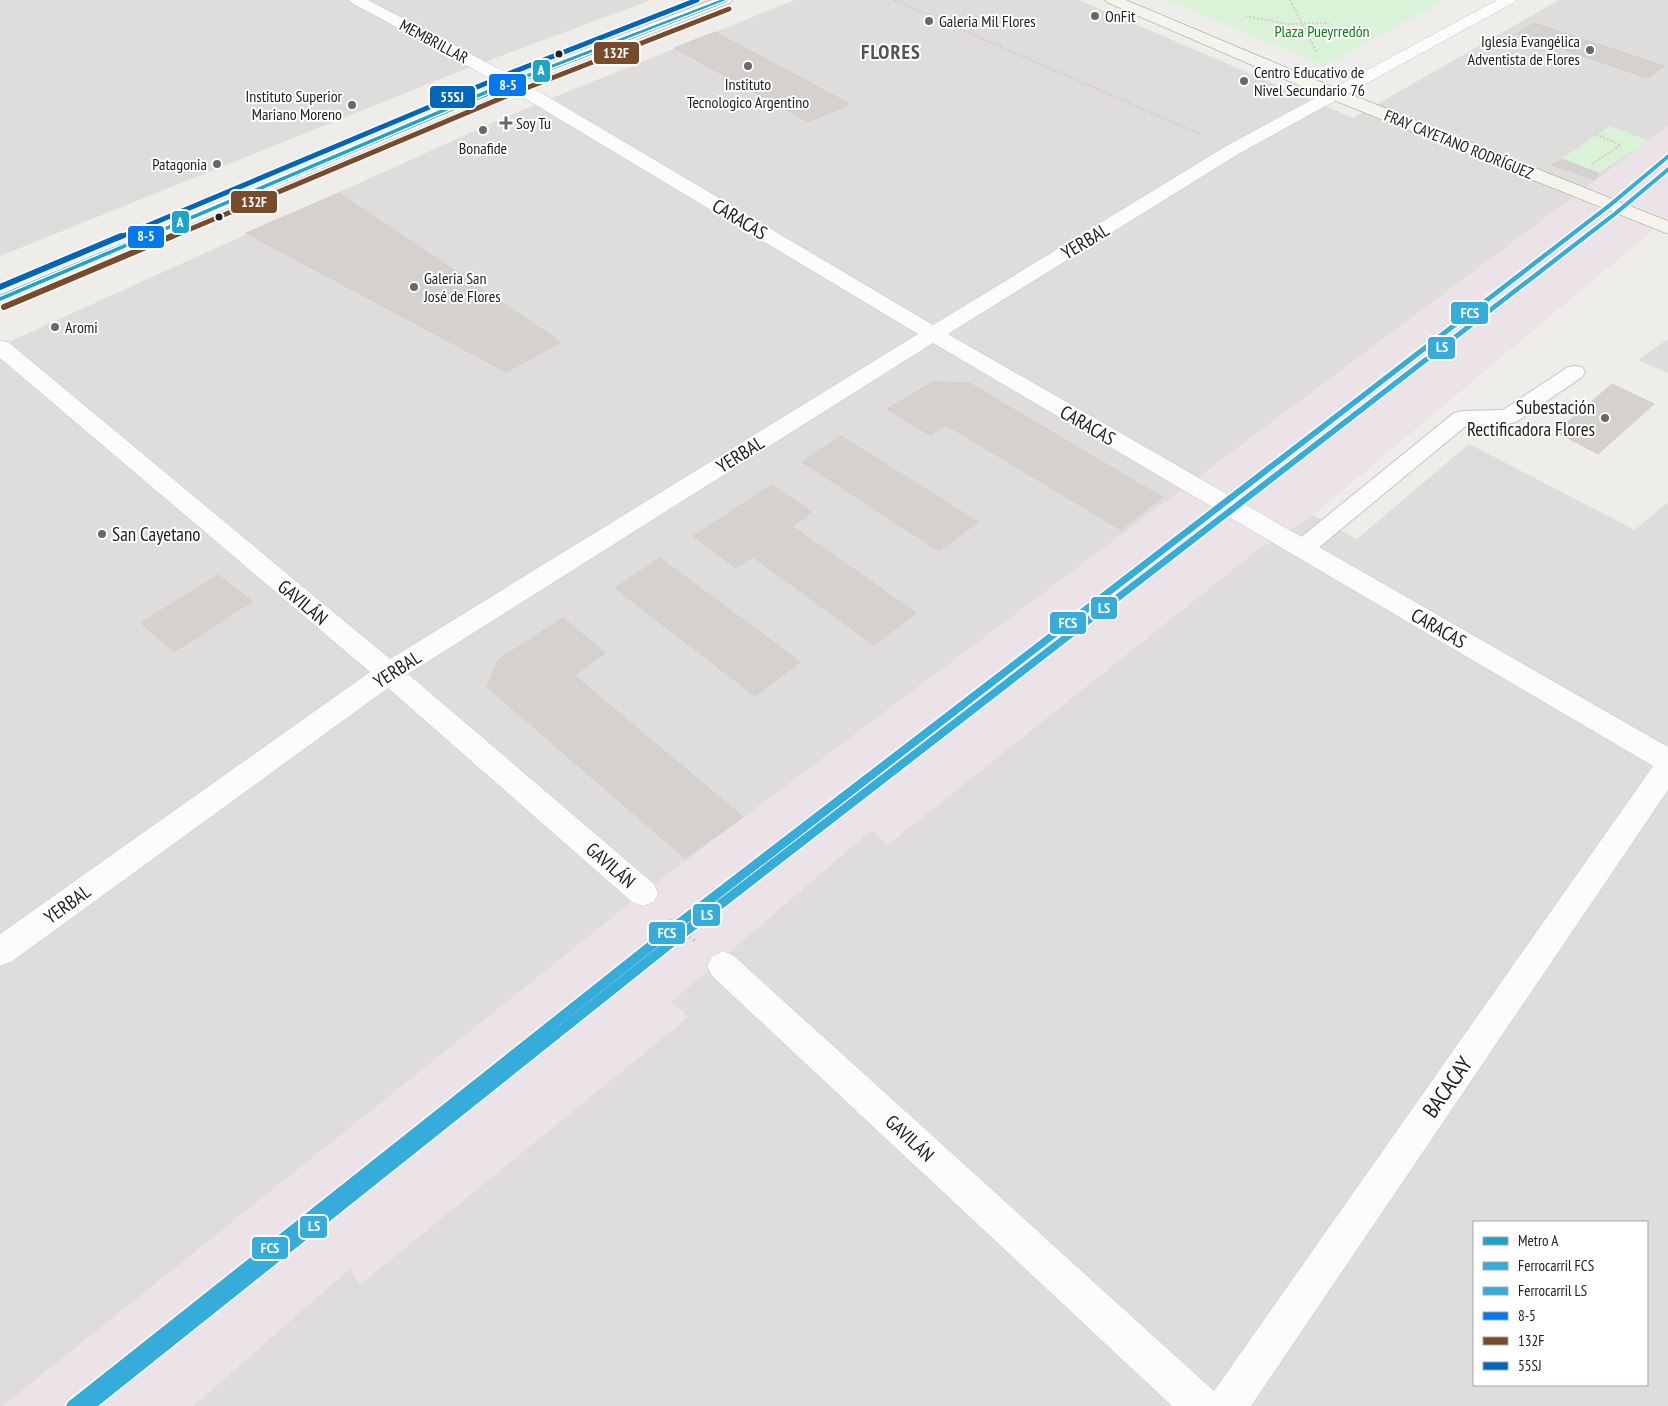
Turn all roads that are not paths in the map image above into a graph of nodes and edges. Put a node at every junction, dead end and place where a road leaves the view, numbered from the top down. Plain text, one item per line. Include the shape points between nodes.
1 (357, 0) edge
2 (725, 0) edge
3 (1113, 0) edge
4 (1508, 0) edge
5 (512, 83) junction
6 (1334, 94) junction
7 (1668, 228) edge
8 (0, 298) edge
9 (933, 334) junction
10 (0, 347) edge
11 (1575, 372) dead end
12 (1303, 548) junction
13 (388, 673) junction
14 (1668, 761) edge
15 (1668, 767) edge
16 (643, 893) road end
17 (0, 952) edge
18 (723, 966) road end
19 (1201, 1406) edge
20 (1227, 1406) edge

1 - 5 street, MEMBRILLAR
2 - 5 main road
3 - 6 street, FRAY CAYETANO RODRÍGUEZ
4 - 6 street, YERBAL
5 - 8 main road
5 - 9 street, CARACAS
6 - 7 street, FRAY CAYETANO RODRÍGUEZ
6 - 9 street, YERBAL via 1234,150
9 - 12 street, CARACAS
9 - 13 street, YERBAL
10 - 13 street, GAVILÁN
11 - 12 lane via 1508,417 1462,418
12 - 14 street, CARACAS
13 - 16 street, GAVILÁN
13 - 17 street, YERBAL
15 - 20 street, BACACAY
18 - 19 street, GAVILÁN

